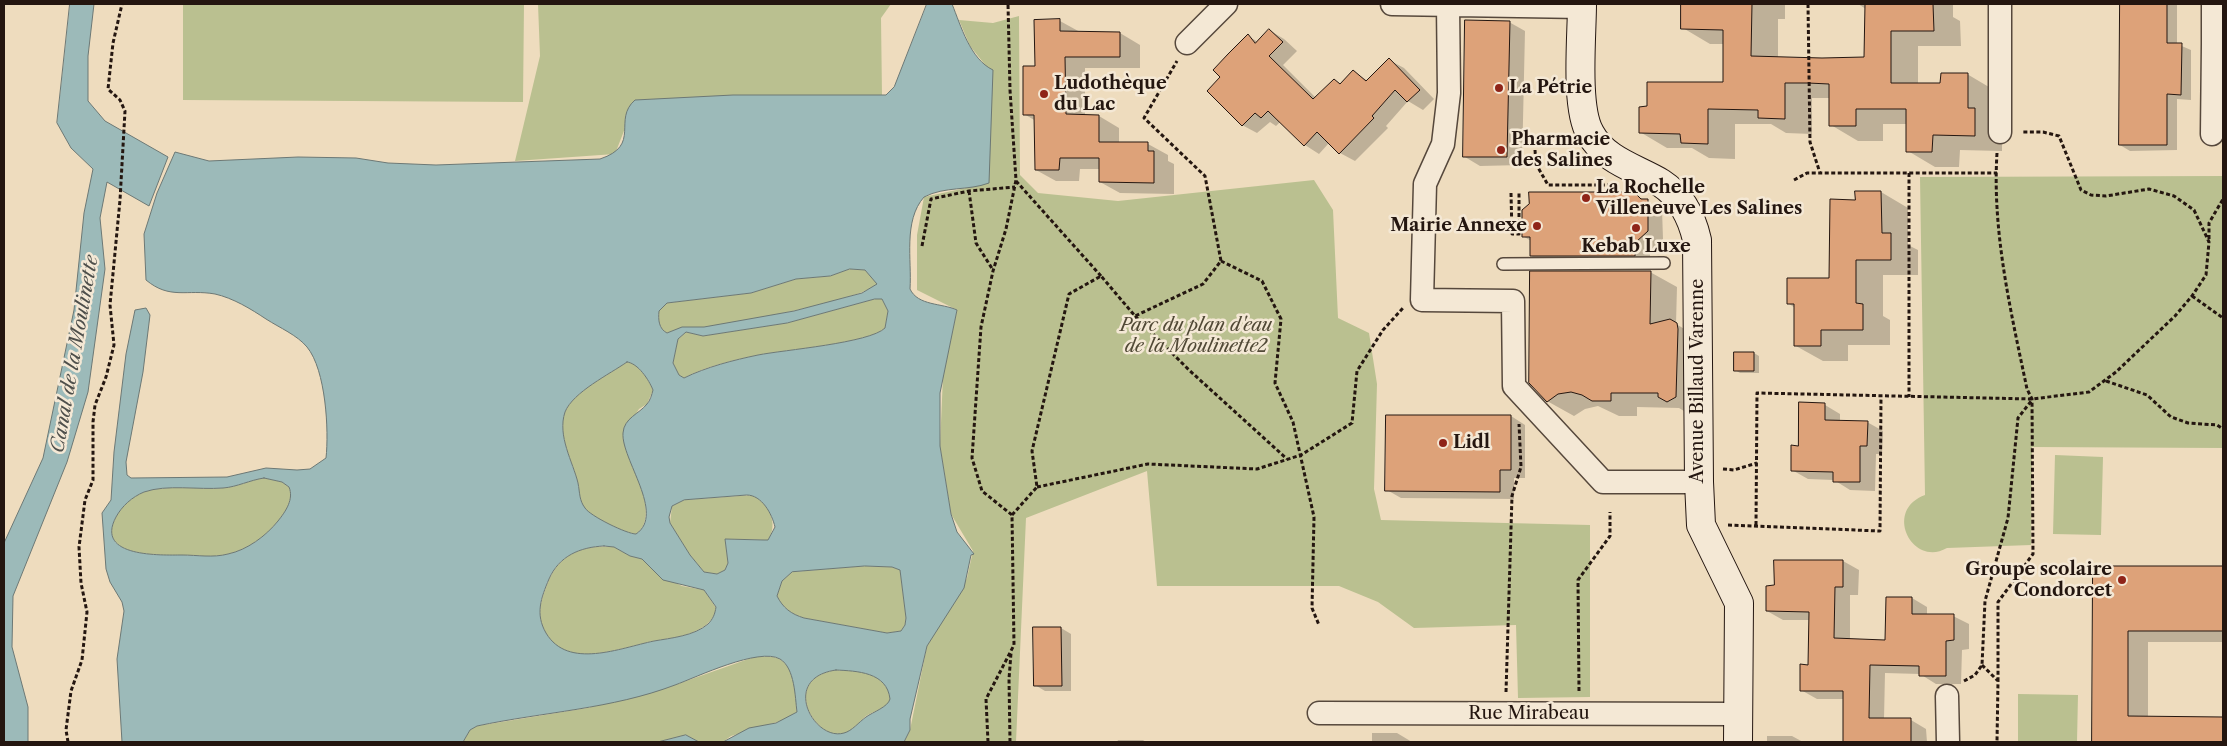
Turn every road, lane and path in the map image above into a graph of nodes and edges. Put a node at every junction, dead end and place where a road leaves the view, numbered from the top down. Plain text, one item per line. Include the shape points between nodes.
1 (122, 4) edge
2 (1008, 4) edge
3 (1226, 4) edge
4 (1392, 4) edge
5 (1808, 4) edge
6 (2000, 4) edge
7 (2213, 4) edge
8 (1448, 5) edge
9 (1582, 5) edge
10 (1188, 43) joint
11 (2218, 44) edge
12 (2000, 132) junction
13 (2212, 134) dead end
14 (1535, 150) dead end
15 (1820, 173) junction
16 (1909, 173) junction
17 (1997, 173) junction
18 (1644, 175) junction
19 (1016, 180) junction
20 (1794, 180) dead end
21 (1015, 187) junction
22 (969, 191) junction
23 (1512, 193) dead end
24 (1519, 193) dead end
25 (2223, 199) edge
26 (2209, 242) junction
27 (922, 246) dead end
28 (1221, 261) junction
29 (1664, 263) dead end
30 (1503, 264) dead end
31 (993, 271) junction
32 (1101, 276) junction
33 (2192, 296) junction
34 (1405, 306) dead end
35 (1135, 316) junction
36 (2223, 318) edge
37 (2105, 381) junction
38 (1524, 396) junction
39 (1881, 396) junction
40 (1909, 397) junction
41 (2032, 399) junction
42 (2223, 429) edge
43 (1301, 455) junction
44 (1287, 459) junction
45 (1757, 464) junction
46 (1699, 472) junction
47 (1037, 487) junction
48 (1610, 512) dead end
49 (1012, 515) junction
50 (1756, 525) junction
51 (1708, 538) junction
52 (1319, 625) dead end
53 (1011, 652) junction
54 (1982, 665) junction
55 (1998, 682) junction
56 (1948, 696) joint
57 (1319, 714) dead end
58 (1506, 714) junction
59 (1580, 714) junction
60 (1738, 714) junction
61 (68, 742) edge
62 (988, 742) edge
63 (1010, 742) edge
64 (1738, 742) edge
65 (1948, 742) edge
66 (1998, 742) edge

1 - 61 path via 113,43 108,89 120,100 125,111 110,306 114,345 95,405 93,422 93,480 84,500 79,547 81,583 88,612 82,660 71,691 66,730
2 - 19 path
3 - 10 street
4 - 8 street
5 - 15 path via 1810,142
6 - 12 street
7 - 11 street
8 - 9 street
8 - 38 street via 1449,93 1443,144 1425,184 1422,300 1514,300 1514,386
9 - 18 street, Avenue Billaud Varenne via 1582,98 1590,133 1604,151
10 - 28 path via 1144,118 1205,176
11 - 13 street
12 - 17 path
12 - 26 path via 2043,132 2059,136 2081,190 2091,195 2106,196 2149,189 2174,196 2194,210
14 - 18 path via 1536,164 1548,185 1634,185
15 - 16 path
15 - 20 path via 1807,173
16 - 17 path
16 - 40 path
17 - 41 path via 2004,277 2026,389
18 - 46 street, Avenue Billaud Varenne via 1662,184 1680,202 1692,220 1697,240
19 - 21 path
19 - 32 path
21 - 22 path
21 - 31 path
22 - 27 path via 931,200
22 - 31 path via 976,243
23 - 24 path via 1512,234 1519,234
25 - 26 path via 2209,223
26 - 33 path via 2206,275
28 - 35 path via 1203,284
28 - 43 path via 1262,281 1281,319 1275,383 1293,422
29 - 30 lane
31 - 49 path via 980,327 972,458 982,491
32 - 35 path
32 - 47 path via 1069,294 1032,451
33 - 36 path
33 - 37 path
34 - 43 path via 1383,330 1356,371 1352,423
35 - 44 path
37 - 41 path via 2089,392
37 - 42 path via 2147,396 2171,417
38 - 46 street via 1603,482
38 - 58 path via 1518,410 1521,467 1512,496
39 - 40 path
39 - 45 path via 1758,394
39 - 50 path via 1880,531
40 - 41 path
41 - 54 path via 2018,418 2008,518 1985,601
41 - 55 path via 2033,554 1998,602
43 - 44 path
43 - 52 path via 1314,517 1312,608
44 - 47 path via 1257,469 1148,464
45 - 46 path via 1734,470
45 - 50 path
46 - 51 street, Avenue Billaud Varenne via 1701,525
47 - 49 path
48 - 59 path via 1610,536 1578,580
49 - 53 path via 1014,645
50 - 51 path via 1722,525
51 - 60 street, Avenue Billaud Varenne via 1739,603
53 - 62 path via 986,699
53 - 63 path
54 - 55 path
54 - 56 path via 1975,675 1952,689
55 - 66 path
56 - 65 street
57 - 58 street, Rue Mirabeau
58 - 59 street, Rue Mirabeau
59 - 60 street, Rue Mirabeau
60 - 64 street, Avenue Billaud Varenne

